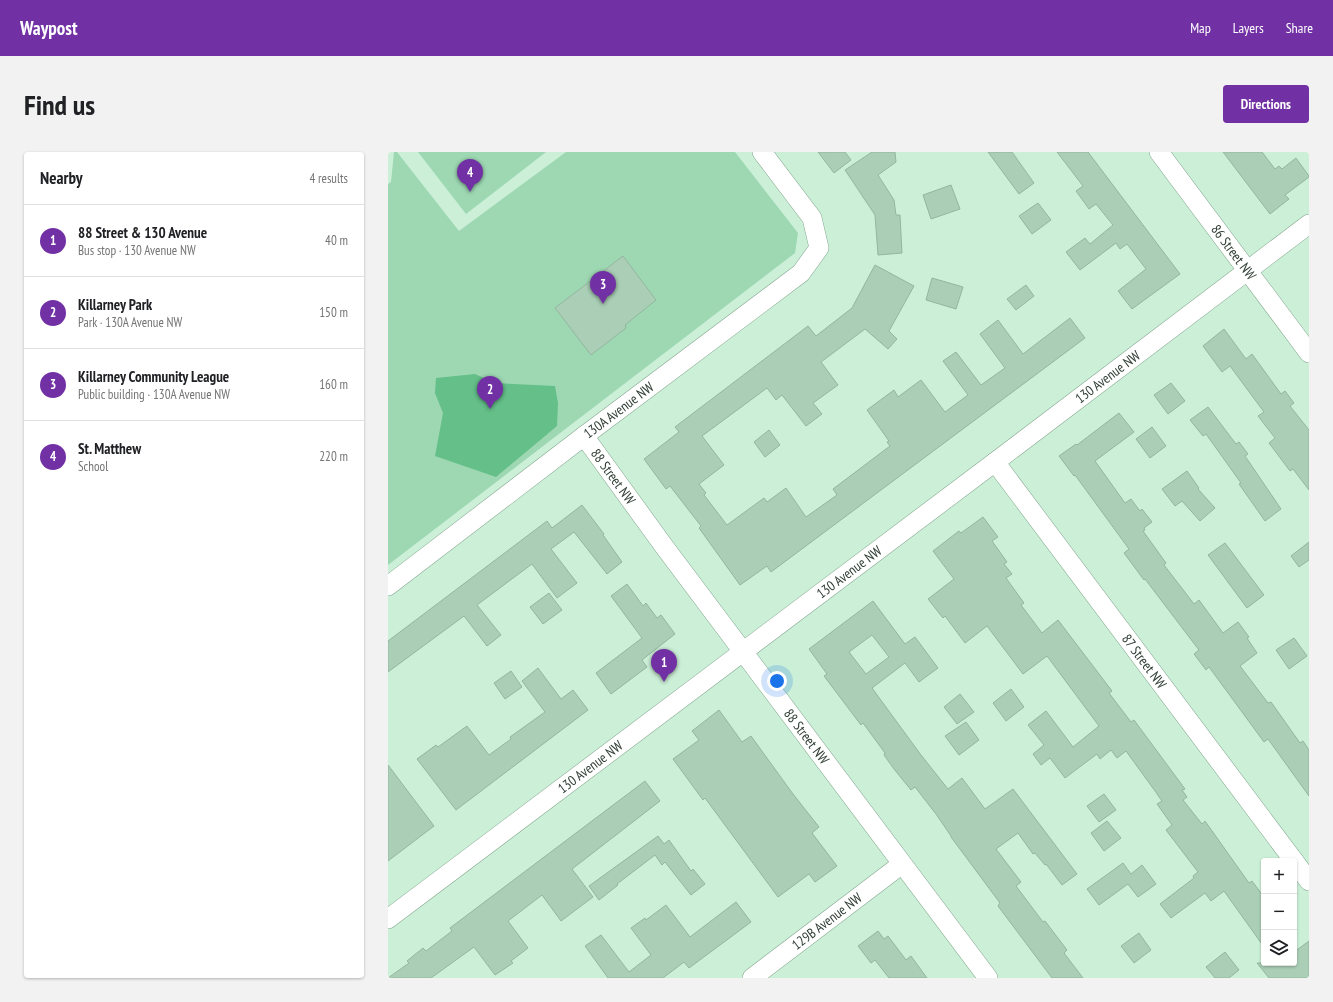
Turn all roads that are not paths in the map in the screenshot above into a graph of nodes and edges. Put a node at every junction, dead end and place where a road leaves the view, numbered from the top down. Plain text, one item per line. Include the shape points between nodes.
1 (762, 152) edge
2 (1159, 152) edge
3 (1309, 224) edge
4 (1247, 271) junction
5 (1309, 353) edge
6 (584, 436) junction
7 (995, 462) junction
8 (388, 586) edge
9 (743, 652) junction
10 (1292, 858) edge
11 (902, 864) junction
12 (1297, 865) edge
13 (1309, 881) edge
14 (388, 919) edge
15 (752, 978) edge
16 (988, 978) edge

1 - 6 street, 130A Avenue NW via 812,218 819,248 801,273
2 - 4 street, 86 Street NW
3 - 4 street, 130 Avenue NW
4 - 5 street, 86 Street NW
4 - 7 street, 130 Avenue NW
6 - 8 street, 130A Avenue NW
6 - 9 street, 88 Street NW
7 - 9 street, 130 Avenue NW
7 - 10 street, 87 Street NW
9 - 11 street, 88 Street NW
9 - 14 street, 130 Avenue NW
11 - 15 street, 129B Avenue NW
11 - 16 street, 88 Street NW
12 - 13 street, 87 Street NW

